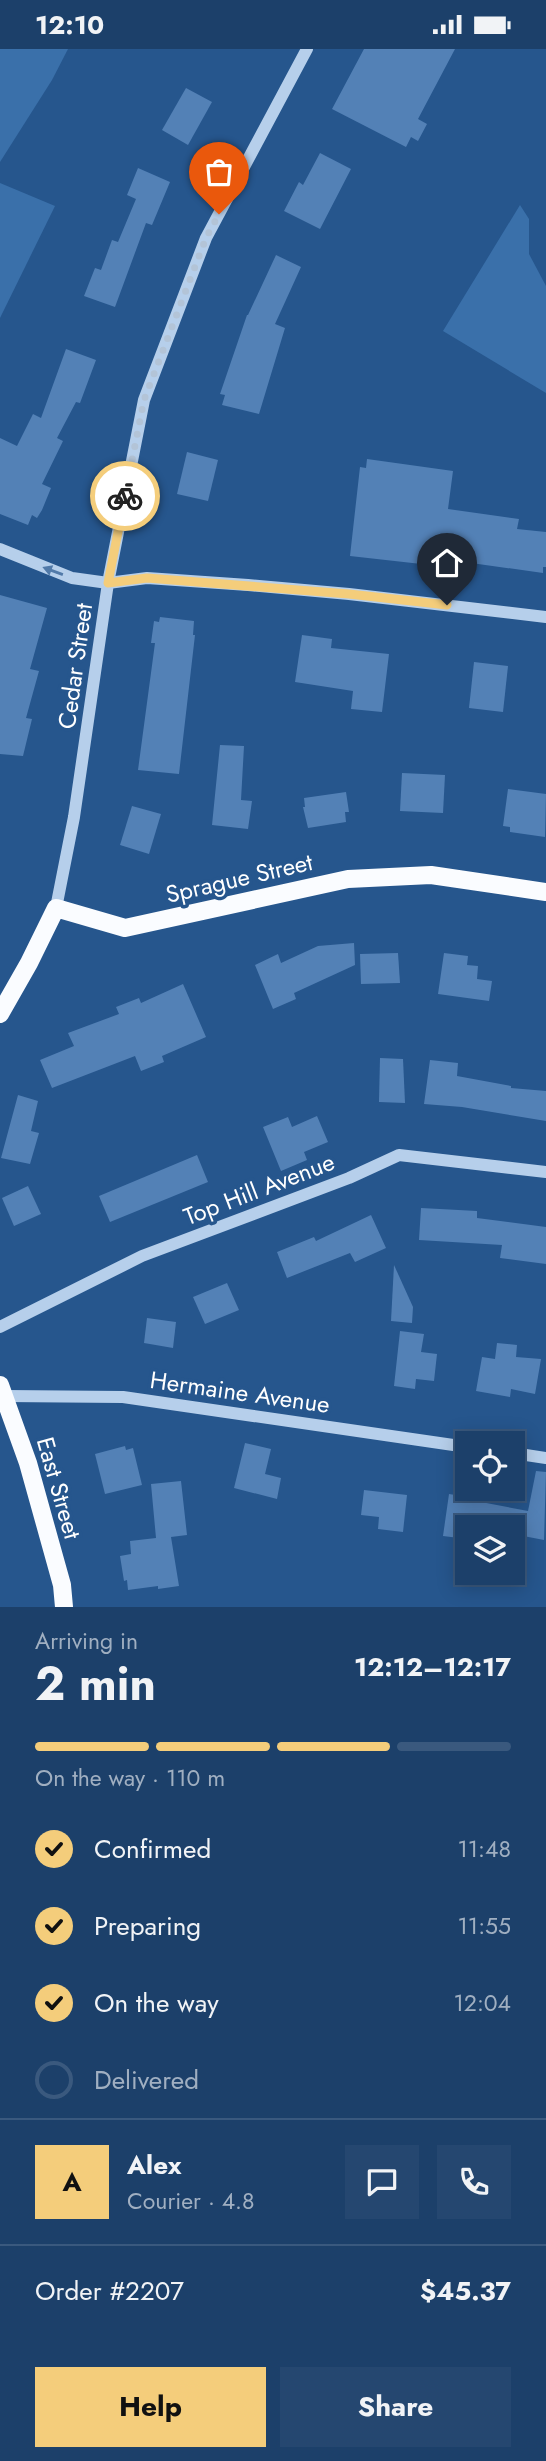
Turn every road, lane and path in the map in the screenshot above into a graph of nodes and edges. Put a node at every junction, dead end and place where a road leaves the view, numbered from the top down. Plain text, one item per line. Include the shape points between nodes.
1 (307, 49) edge
2 (0, 549) edge
3 (108, 583) junction
4 (546, 617) edge
5 (546, 892) edge
6 (56, 908) junction
7 (1, 1010) edge
8 (546, 1172) edge
9 (0, 1327) edge
10 (3, 1391) edge
11 (455, 1445) edge
12 (525, 1455) edge
13 (546, 1458) edge
14 (64, 1607) edge

1 - 3 street, Cedar Street via 206,238 144,400
3 -> 2 street via 72,578
3 - 4 street via 147,578 248,585
3 - 6 street, Cedar Street
5 - 6 main road, Sprague Street via 431,874 348,879 125,928
6 - 7 main road
8 - 9 street, Top Hill Avenue via 399,1155 142,1256
10 - 11 street, Hermaine Avenue via 123,1397
10 - 14 main road, East Street via 28,1463
12 - 13 street

